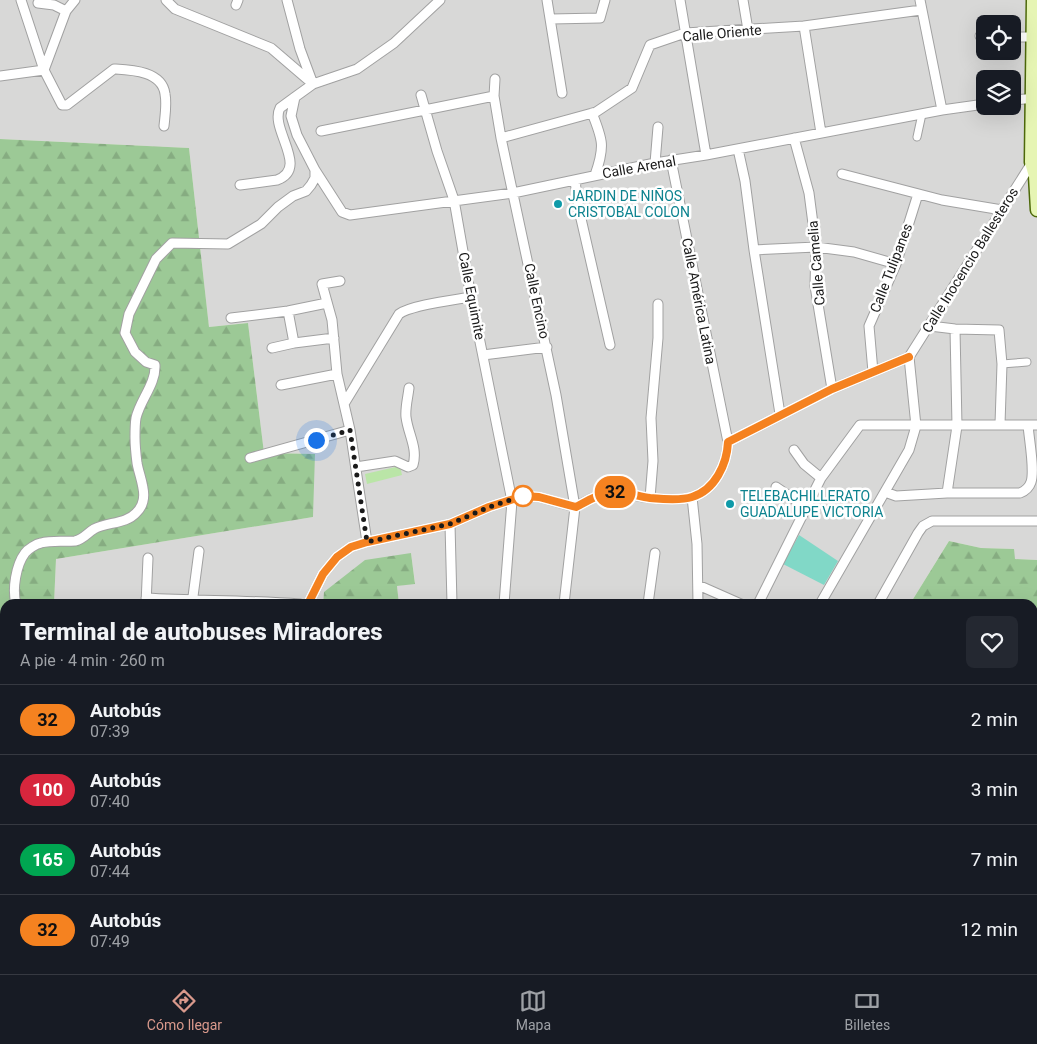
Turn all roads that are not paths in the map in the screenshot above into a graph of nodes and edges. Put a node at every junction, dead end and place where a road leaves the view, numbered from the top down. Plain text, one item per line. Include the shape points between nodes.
1 (21, 0) edge
2 (76, 0) edge
3 (166, 0) edge
4 (287, 0) edge
5 (440, 0) edge
6 (547, 0) edge
7 (605, 0) edge
8 (680, 0) edge
9 (743, 0) edge
10 (920, 0) edge
11 (1032, 0) edge
12 (38, 3) dead end
13 (921, 10) junction
14 (66, 11) junction
15 (551, 19) junction
16 (804, 26) junction
17 (748, 30) junction
18 (685, 34) junction
19 (1021, 37) edge
20 (1032, 37) junction
21 (44, 70) junction
22 (0, 76) edge
23 (496, 79) dead end
24 (312, 84) junction
25 (562, 93) dead end
26 (422, 94) dead end
27 (494, 96) junction
28 (295, 98) junction
29 (1021, 100) edge
30 (1035, 100) edge
31 (976, 105) edge
32 (426, 110) junction
33 (942, 110) junction
34 (592, 113) junction
35 (922, 114) junction
36 (164, 126) dead end
37 (658, 127) dead end
38 (321, 131) dead end
39 (821, 133) junction
40 (917, 136) dead end
41 (501, 138) junction
42 (794, 138) junction
43 (738, 149) junction
44 (706, 155) junction
45 (671, 160) junction
46 (1034, 160) edge
47 (655, 163) junction
48 (315, 170) junction
49 (842, 174) dead end
50 (595, 175) junction
51 (576, 181) junction
52 (240, 184) dead end
53 (513, 193) junction
54 (918, 194) junction
55 (454, 200) junction
56 (1002, 210) junction
57 (1037, 210) edge
58 (816, 246) junction
59 (754, 250) junction
60 (896, 264) junction
61 (340, 281) dead end
62 (471, 297) junction
63 (327, 303) junction
64 (658, 304) dead end
65 (288, 310) junction
66 (231, 318) dead end
67 (930, 326) junction
68 (955, 329) junction
69 (334, 338) junction
70 (294, 343) junction
71 (610, 345) dead end
72 (546, 347) junction
73 (272, 348) dead end
74 (483, 355) junction
75 (909, 357) junction
76 (1027, 362) dead end
77 (1002, 364) junction
78 (873, 372) junction
79 (337, 374) junction
80 (280, 385) dead end
81 (409, 388) dead end
82 (832, 389) junction
83 (344, 404) junction
84 (780, 414) junction
85 (1000, 424) junction
86 (1033, 425) edge
87 (916, 426) junction
88 (957, 426) junction
89 (350, 430) junction
90 (728, 442) junction
91 (794, 450) dead end
92 (250, 458) dead end
93 (356, 466) junction
94 (822, 478) junction
95 (776, 488) dead end
96 (885, 492) junction
97 (946, 493) junction
98 (650, 498) junction
99 (692, 498) junction
100 (512, 500) junction
101 (576, 507) junction
102 (806, 508) junction
103 (1037, 521) edge
104 (450, 524) junction
105 (367, 542) junction
106 (199, 551) dead end
107 (655, 553) dead end
108 (148, 558) dead end
109 (698, 585) junction
110 (16, 599) edge
111 (146, 599) edge
112 (192, 599) edge
113 (310, 599) edge
114 (452, 599) edge
115 (504, 599) edge
116 (565, 599) edge
117 (649, 599) edge
118 (698, 599) edge
119 (730, 599) edge
120 (760, 599) edge
121 (823, 599) edge
122 (881, 599) edge

1 - 21 street
2 - 14 street
3 - 24 street via 175,8 271,48
4 - 24 street
5 - 24 street via 394,43 357,69
6 - 15 street
7 - 15 street via 600,18
8 - 18 street
9 - 17 street
10 - 13 street
11 - 20 main road
12 - 14 street
13 - 16 street, Calle Oriente
13 - 33 street
14 - 21 street
15 - 25 street
16 - 17 street, Calle Oriente
16 - 39 street
17 - 18 street, Calle Oriente
18 - 34 street, Calle Oriente via 650,45 632,88
18 - 44 street
19 - 20 street
20 - 30 main road
21 - 22 street
21 - 36 street via 62,105 67,105 114,69 139,70 158,80 166,93
23 - 27 street, Calle Encino
24 - 28 street
26 - 32 street, Calle Equimite
27 - 32 street
27 - 41 street, Calle Encino
28 - 48 street via 293,125
28 - 52 street via 280,108 277,116 290,159 288,172 277,180
29 - 30 street
30 - 46 main road
31 - 33 street, Calle Arenal
32 - 38 street
32 - 55 street, Calle Equimite
33 - 35 street, Calle Arenal
34 - 41 street, Calle Oriente
34 - 50 street via 601,135 601,157
35 - 39 street, Calle Arenal
35 - 40 street
37 - 47 street
39 - 42 street, Calle Arenal
41 - 53 street, Calle Encino
42 - 43 street, Calle Arenal
42 - 58 street, Calle Camelia via 809,193
43 - 44 street, Calle Arenal
43 - 59 street
44 - 45 street, Calle Arenal
45 - 47 street, Calle Arenal
45 - 90 street, Calle América Latina
46 - 56 street, Calle Inocencio Ballesteros
46 - 57 main road
47 - 50 street, Calle Arenal
48 - 55 street, Calle Arenal via 346,215
48 - 110 street via 315,178 306,191 278,206 237,240 228,244 172,243 156,259 129,314 125,334 135,352 155,365 152,381 136,417 137,465 144,489 143,503 136,514 126,520 101,526 76,540 40,543 26,551 18,568
49 - 54 street
50 - 51 street, Calle Arenal
51 - 53 street, Calle Arenal
51 - 71 street
53 - 55 street, Calle Arenal
53 - 72 street, Calle Encino
54 - 56 street
54 - 60 street, Calle Tulipanes
55 - 62 street, Calle Equimite
56 - 67 street, Calle Inocencio Ballesteros
58 - 59 street
58 - 60 street
58 - 82 street, Calle Camelia via 815,286
59 - 84 street
60 - 78 street, Calle Tulipanes via 869,326
61 - 63 street via 322,284
62 - 74 street, Calle Equimite
62 - 83 street via 421,306 399,314
63 - 65 street
63 - 69 street
64 - 98 street
65 - 66 street
65 - 70 street
67 - 68 street
67 - 75 street, Calle Inocencio Ballesteros
68 - 77 street via 999,330
68 - 88 street
69 - 70 street
69 - 79 street
70 - 73 street
72 - 74 street
72 - 101 street, Calle Encino
74 - 100 street, Calle Equimite
75 - 78 street
75 - 87 street
76 - 77 street
77 - 85 street
78 - 82 street
79 - 80 street
79 - 83 street
81 - 93 street via 406,416 414,450 413,465 408,467 395,461
82 - 84 street
83 - 89 street
84 - 90 street
85 - 86 street
85 - 88 street
86 - 97 street via 1031,482 1026,490 1020,493
87 - 88 street
87 - 94 street via 860,425
87 - 96 street via 909,450
88 - 97 street
89 - 92 street
89 - 93 street
90 - 99 street via 727,455 718,478
91 - 94 street via 804,464
93 - 105 street
94 - 102 street
95 - 102 street
96 - 97 street via 896,496
96 - 121 street
98 - 99 street
98 - 101 street via 612,492
99 - 109 street
100 - 101 street via 523,496 539,497
100 - 104 street
100 - 115 street, Calle Equimite
101 - 116 street, Calle Encino
102 - 120 street
103 - 122 street via 932,521 923,526
104 - 105 street
104 - 114 street
105 - 113 street via 351,547 337,557 323,574
106 - 112 street
107 - 117 street
108 - 111 street
109 - 118 street
109 - 119 street

